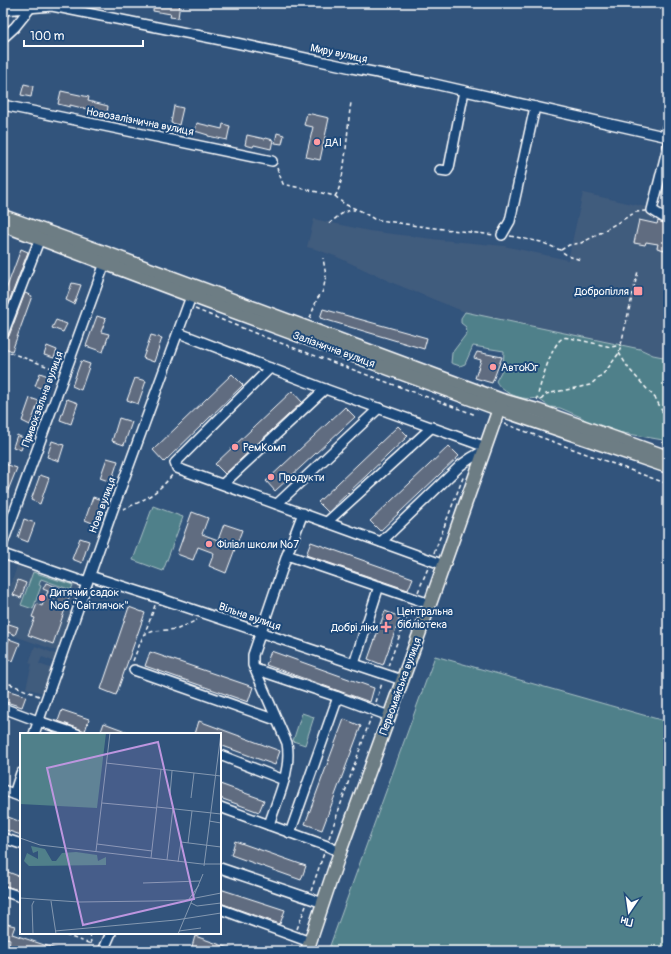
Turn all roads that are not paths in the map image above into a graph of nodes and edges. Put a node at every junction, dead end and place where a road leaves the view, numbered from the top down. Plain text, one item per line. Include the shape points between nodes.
1 (31, 7) junction
2 (3, 10) edge
3 (3, 38) edge
4 (464, 90) junction
5 (3, 105) edge
6 (535, 107) junction
7 (668, 125) edge
8 (667, 137) edge
9 (668, 146) edge
10 (272, 161) road end
11 (440, 170) dead end
12 (3, 216) edge
13 (668, 218) edge
14 (3, 225) edge
15 (502, 235) road end
16 (40, 238) junction
17 (105, 263) junction
18 (191, 296) junction
19 (178, 333) junction
20 (3, 334) edge
21 (270, 368) junction
22 (325, 389) junction
23 (500, 404) junction
24 (379, 408) junction
25 (432, 427) junction
26 (486, 448) junction
27 (667, 460) edge
28 (223, 484) junction
29 (277, 504) junction
30 (303, 513) junction
31 (327, 522) junction
32 (381, 542) junction
33 (3, 543) edge
34 (3, 554) edge
35 (287, 554) junction
36 (444, 565) junction
37 (88, 580) junction
38 (379, 586) junction
39 (430, 604) junction
40 (261, 632) junction
41 (354, 664) junction
42 (255, 669) junction
43 (134, 670) road end
44 (402, 680) junction
45 (338, 697) junction
46 (3, 708) edge
47 (390, 716) junction
48 (276, 720) junction
49 (38, 722) junction
50 (34, 733) edge
51 (74, 733) edge
52 (221, 755) edge
53 (284, 780) junction
54 (20, 781) edge
55 (3, 790) edge
56 (18, 796) edge
57 (221, 807) edge
58 (269, 825) junction
59 (290, 833) junction
60 (3, 838) edge
61 (20, 844) edge
62 (340, 852) junction
63 (221, 868) edge
64 (3, 891) edge
65 (20, 898) edge
66 (323, 903) junction
67 (221, 909) edge
68 (111, 934) edge
69 (309, 947) edge
70 (104, 951) edge

1 - 2 street, Миру вулиця
1 - 3 street via 15,28
1 - 4 street, Миру вулиця via 52,6
4 - 6 street, Миру вулиця
4 - 11 street via 449,168 447,171
5 - 10 street, Новозалізнична вулиця
6 - 8 street, Миру вулиця
6 - 15 street via 510,221
7 - 8 street
9 - 13 street via 652,210
12 - 18 main road, Залізнична вулиця
14 - 16 main road, Залізнична вулиця
16 - 17 main road, Залізнична вулиця
16 - 20 street
17 - 18 main road, Залізнична вулиця
17 - 33 street, Привокзальна вулиця
18 - 19 street, Нова вулиця
18 - 23 main road, Залізнична вулиця
18 - 23 main road, Залізнична вулиця via 307,328
19 - 21 street
19 - 37 street, Нова вулиця
21 - 22 street
21 - 28 street via 175,463 177,468
22 - 24 street
22 - 28 street
23 - 26 main road, Первомайська вулиця
23 - 27 main road, Залізнична вулиця
24 - 25 street
24 - 29 street
25 - 26 street
25 - 31 street
26 - 32 street via 461,466
26 - 36 main road, Первомайська вулиця
28 - 29 street
29 - 30 street
30 - 31 street
30 - 35 street
31 - 32 street
32 - 36 street
34 - 37 street, Вільна вулиця
35 - 38 street
35 - 40 street
36 - 39 main road, Первомайська вулиця
37 - 40 street, Вільна вулиця via 153,596
37 - 49 street, Нова вулиця
38 - 39 street
38 - 41 street
39 - 44 main road, Первомайська вулиця
40 - 41 street, Вільна вулиця
40 - 42 street via 254,655
41 - 44 street, Вільна вулиця
42 - 45 street
42 - 48 street
43 - 48 street
44 - 47 main road, Первомайська вулиця
45 - 47 street
45 - 59 street
46 - 49 street
47 - 62 main road, Первомайська вулиця
48 - 53 street via 287,743 288,767
49 - 50 street, Нова вулиця
49 - 51 street
52 - 53 street
53 - 58 street
54 - 56 street
55 - 56 street
57 - 58 street
58 - 59 street
59 - 62 street
60 - 61 street
62 - 66 main road, Первомайська вулиця
63 - 66 street
64 - 65 street
66 - 69 main road, Первомайська вулиця
67 - 69 street
68 - 70 street

